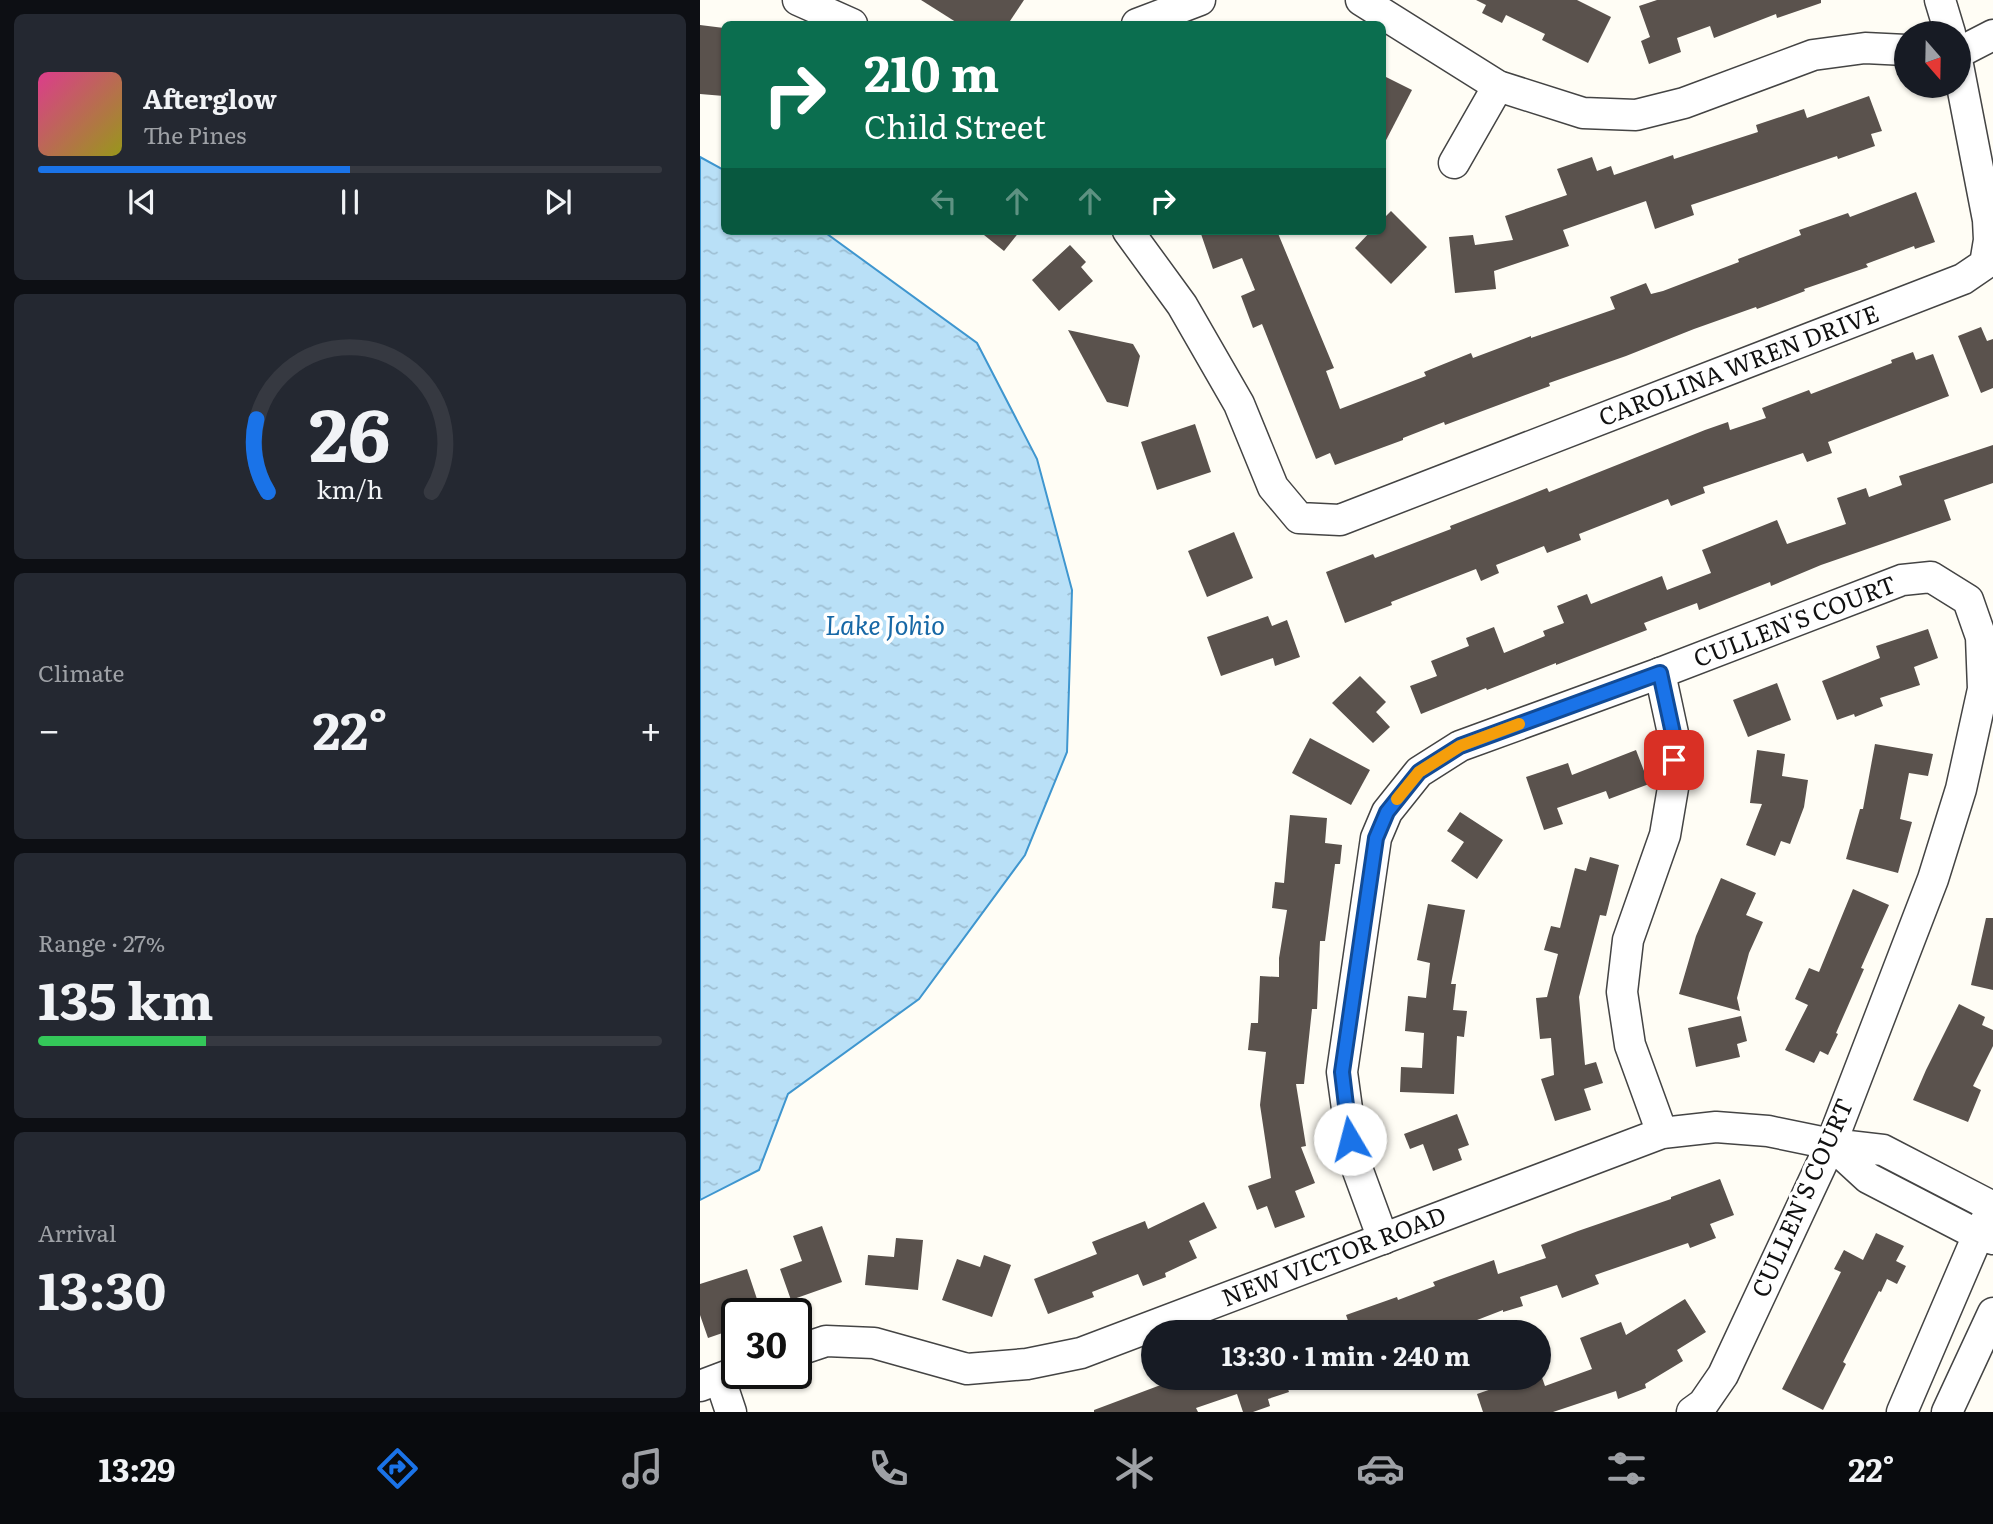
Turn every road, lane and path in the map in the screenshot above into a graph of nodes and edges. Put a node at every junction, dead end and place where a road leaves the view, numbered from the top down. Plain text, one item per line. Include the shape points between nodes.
1 (798, 0) edge
2 (1199, 0) edge
3 (1361, 0) edge
4 (1940, 0) edge
5 (845, 21) edge
6 (1144, 21) edge
7 (1946, 21) edge
8 (1993, 36) edge
9 (1971, 47) edge
10 (1894, 49) edge
11 (1971, 53) edge
12 (1993, 53) edge
13 (1498, 86) junction
14 (1964, 98) edge
15 (1454, 163) dead end
16 (1131, 235) edge
17 (1660, 673) junction
18 (1662, 1133) junction
19 (1831, 1144) junction
20 (1993, 1207) edge
21 (1986, 1237) edge
22 (1383, 1239) junction
23 (1993, 1313) edge
24 (812, 1346) edge
25 (719, 1379) edge
26 (731, 1412) edge
27 (1692, 1412) edge
28 (1902, 1412) edge
29 (1947, 1412) edge

1 - 5 street
2 - 6 street
3 - 13 street
4 - 7 street
8 - 9 street
10 - 13 street via 1813,55 1684,103 1636,115 1584,113
11 - 12 street
13 - 15 street
14 - 16 street, CAROLINA WREN DRIVE via 1988,220 1985,264 1974,272 1340,520 1299,518 1273,487 1239,404 1182,305
17 - 18 street via 1674,738 1674,782 1665,835 1628,940 1622,992 1630,1045
17 - 19 street, CULLEN'S COURT via 1902,580 1931,578 1968,600 1981,637 1983,689 1961,789 1933,879
17 - 22 street, CULLEN'S COURT via 1460,746 1419,772 1387,812 1376,838 1342,1072 1354,1160
18 - 19 street, NEW VICTOR ROAD via 1716,1127 1768,1131
18 - 22 street, NEW VICTOR ROAD
19 - 20 street, NEW VICTOR ROAD via 1883,1150
19 - 21 street via 1868,1178
19 - 27 street, CULLEN'S COURT via 1723,1375
20 - 21 street
21 - 28 street
22 - 24 street, NEW VICTOR ROAD via 1081,1353 1027,1364 967,1369 874,1343 826,1341
23 - 29 street
25 - 26 street

